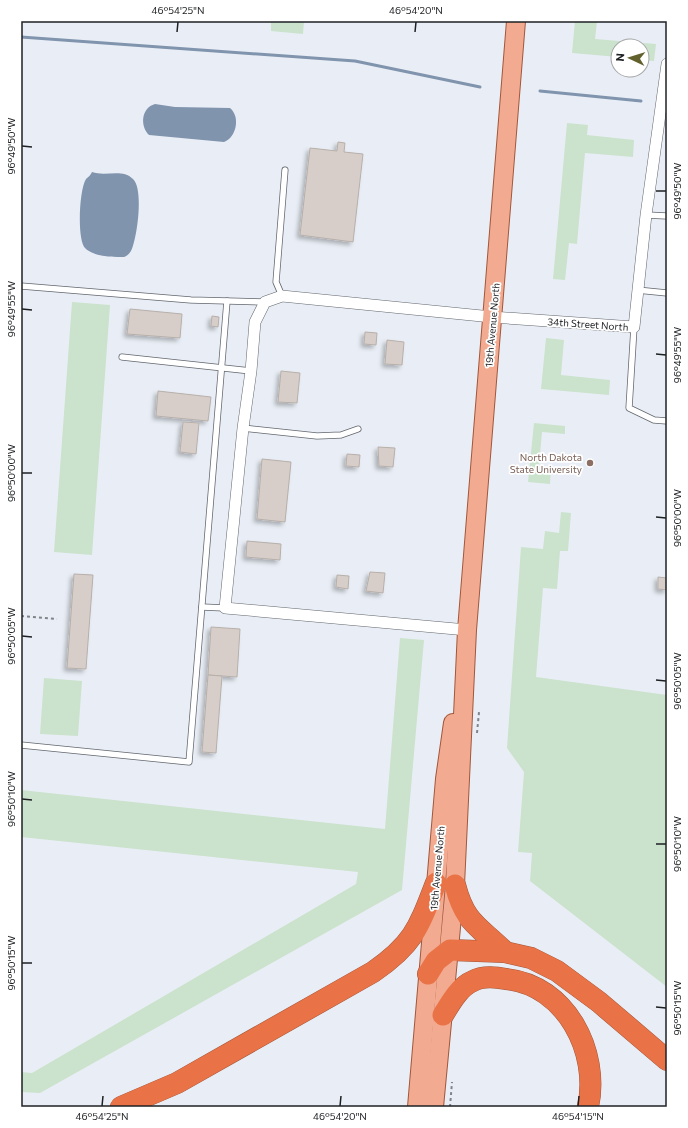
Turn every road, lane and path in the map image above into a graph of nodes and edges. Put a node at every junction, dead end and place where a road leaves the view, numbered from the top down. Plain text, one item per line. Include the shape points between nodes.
1 (516, 21) edge
2 (667, 64) edge
3 (285, 170) dead end
4 (646, 215) junction
5 (667, 216) edge
6 (21, 286) edge
7 (637, 290) junction
8 (667, 293) edge
9 (282, 296) junction
10 (227, 301) junction
11 (265, 302) junction
12 (492, 317) junction
13 (634, 327) junction
14 (122, 357) dead end
15 (222, 368) junction
16 (251, 371) junction
17 (667, 421) edge
18 (243, 428) junction
19 (358, 429) dead end
20 (202, 607) junction
21 (225, 608) junction
22 (21, 616) edge
23 (57, 619) dead end
24 (467, 630) junction
25 (21, 745) edge
26 (446, 884) junction
27 (450, 950) junction
28 (505, 952) junction
29 (428, 974) junction
30 (443, 1015) junction
31 (667, 1060) edge
32 (452, 1078) dead end
33 (121, 1107) edge
34 (417, 1107) edge
35 (434, 1107) edge
36 (450, 1107) edge
37 (588, 1107) edge

1 - 12 main road, 19th Avenue North
2 - 4 street
3 - 9 lane via 276,282
4 - 5 lane
4 - 7 street
6 - 10 lane
7 - 8 lane
7 - 13 street
9 - 11 street
9 - 12 street, 34th Street North
10 - 11 lane
10 - 15 lane
11 - 16 street via 255,322
12 - 13 street, 34th Street North
12 - 24 main road, 19th Avenue North
13 - 17 lane, 34th Street North via 629,408 654,420
14 - 15 lane
15 - 16 lane
15 - 20 lane
16 - 18 street
18 - 19 lane via 316,436 341,435
18 - 21 street
20 - 21 lane
20 - 25 lane via 189,762
21 - 24 street
22 - 23 path
24 - 26 main road, 19th Avenue North
26 - 27 main road, 19th Avenue North
26 - 28 highway via 475,926
26 - 29 main road, 19th Avenue North
26 - 33 highway via 410,940 394,958 177,1084
27 - 28 highway
27 - 29 highway via 436,961
27 - 30 main road, 19th Avenue North
28 - 31 highway via 532,958 557,970
29 - 34 main road, 19th Avenue North
30 - 35 main road, 19th Avenue North
30 - 37 highway via 457,993 473,980 493,977 515,980 553,999 571,1019 582,1038 592,1081
32 - 36 path

